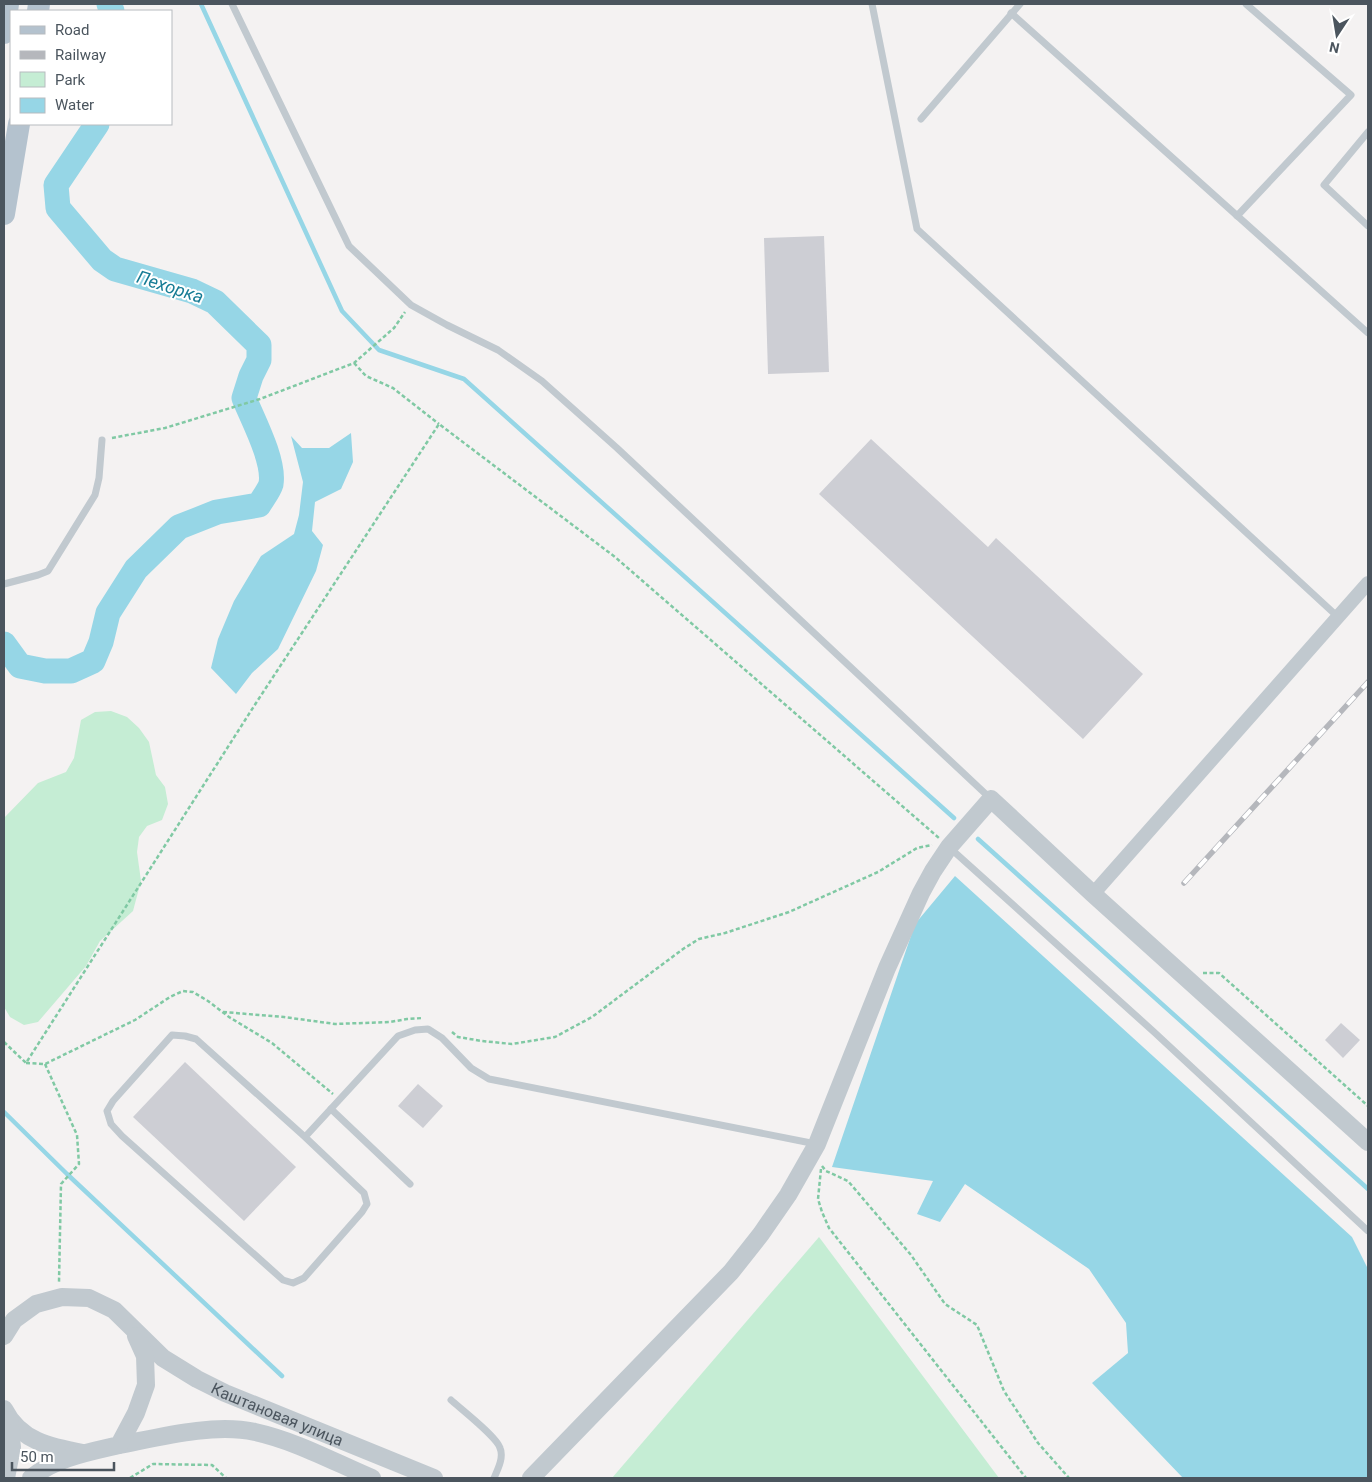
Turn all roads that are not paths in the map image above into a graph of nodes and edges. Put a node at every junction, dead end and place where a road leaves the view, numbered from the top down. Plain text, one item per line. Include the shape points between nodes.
1 (8, 4) edge
2 (232, 4) edge
3 (872, 4) edge
4 (1020, 4) edge
5 (1246, 4) edge
6 (1011, 13) junction
7 (4, 33) edge
8 (921, 118) dead end
9 (19, 125) edge
10 (1368, 132) edge
11 (4, 214) edge
12 (1237, 216) junction
13 (1368, 226) edge
14 (1368, 333) edge
15 (102, 440) road end
16 (1368, 583) edge
17 (4, 584) edge
18 (1338, 617) junction
19 (991, 799) junction
20 (947, 845) junction
21 (1093, 894) junction
22 (331, 1109) junction
23 (305, 1137) junction
24 (1368, 1142) edge
25 (816, 1144) junction
26 (410, 1184) dead end
27 (1368, 1231) edge
28 (133, 1329) junction
29 (4, 1336) edge
30 (451, 1400) dead end
31 (7, 1415) edge
32 (119, 1445) junction
33 (83, 1453) junction
34 (6, 1478) edge
35 (31, 1478) edge
36 (372, 1478) edge
37 (434, 1478) edge
38 (494, 1478) edge
39 (531, 1478) edge

1 - 7 main road
2 - 19 lane via 349,246 411,305 498,350 542,381
3 - 18 lane via 917,229
4 - 6 lane
5 - 12 lane via 1351,95
6 - 8 lane
6 - 12 lane
9 - 11 main road
10 - 13 lane via 1324,185
12 - 14 lane
15 - 17 lane via 95,495 48,571
16 - 18 street
18 - 21 street
19 - 20 street
19 - 21 street
20 - 25 street via 887,968
20 - 27 lane
21 - 24 street
22 - 23 lane
22 - 25 lane via 398,1036 428,1029 442,1038 471,1068 489,1079
22 - 26 lane
23 - 23 lane via 196,1039 185,1036 172,1036 107,1111 111,1124 122,1136 282,1280 293,1283 304,1278 367,1204 364,1193
25 - 39 street via 788,1195 731,1272
28 - 29 street, Каштановая улица via 114,1310 89,1298 62,1296 36,1304 14,1320
28 - 32 street via 145,1356 146,1385
28 - 37 street, Каштановая улица via 163,1358 197,1380
30 - 38 lane via 501,1448
31 - 33 street via 30,1439
31 - 34 street via 12,1446
32 - 33 street, Каштановая улица
32 - 36 street, Каштановая улица via 218,1429 254,1432 291,1442
33 - 35 street via 42,1469

